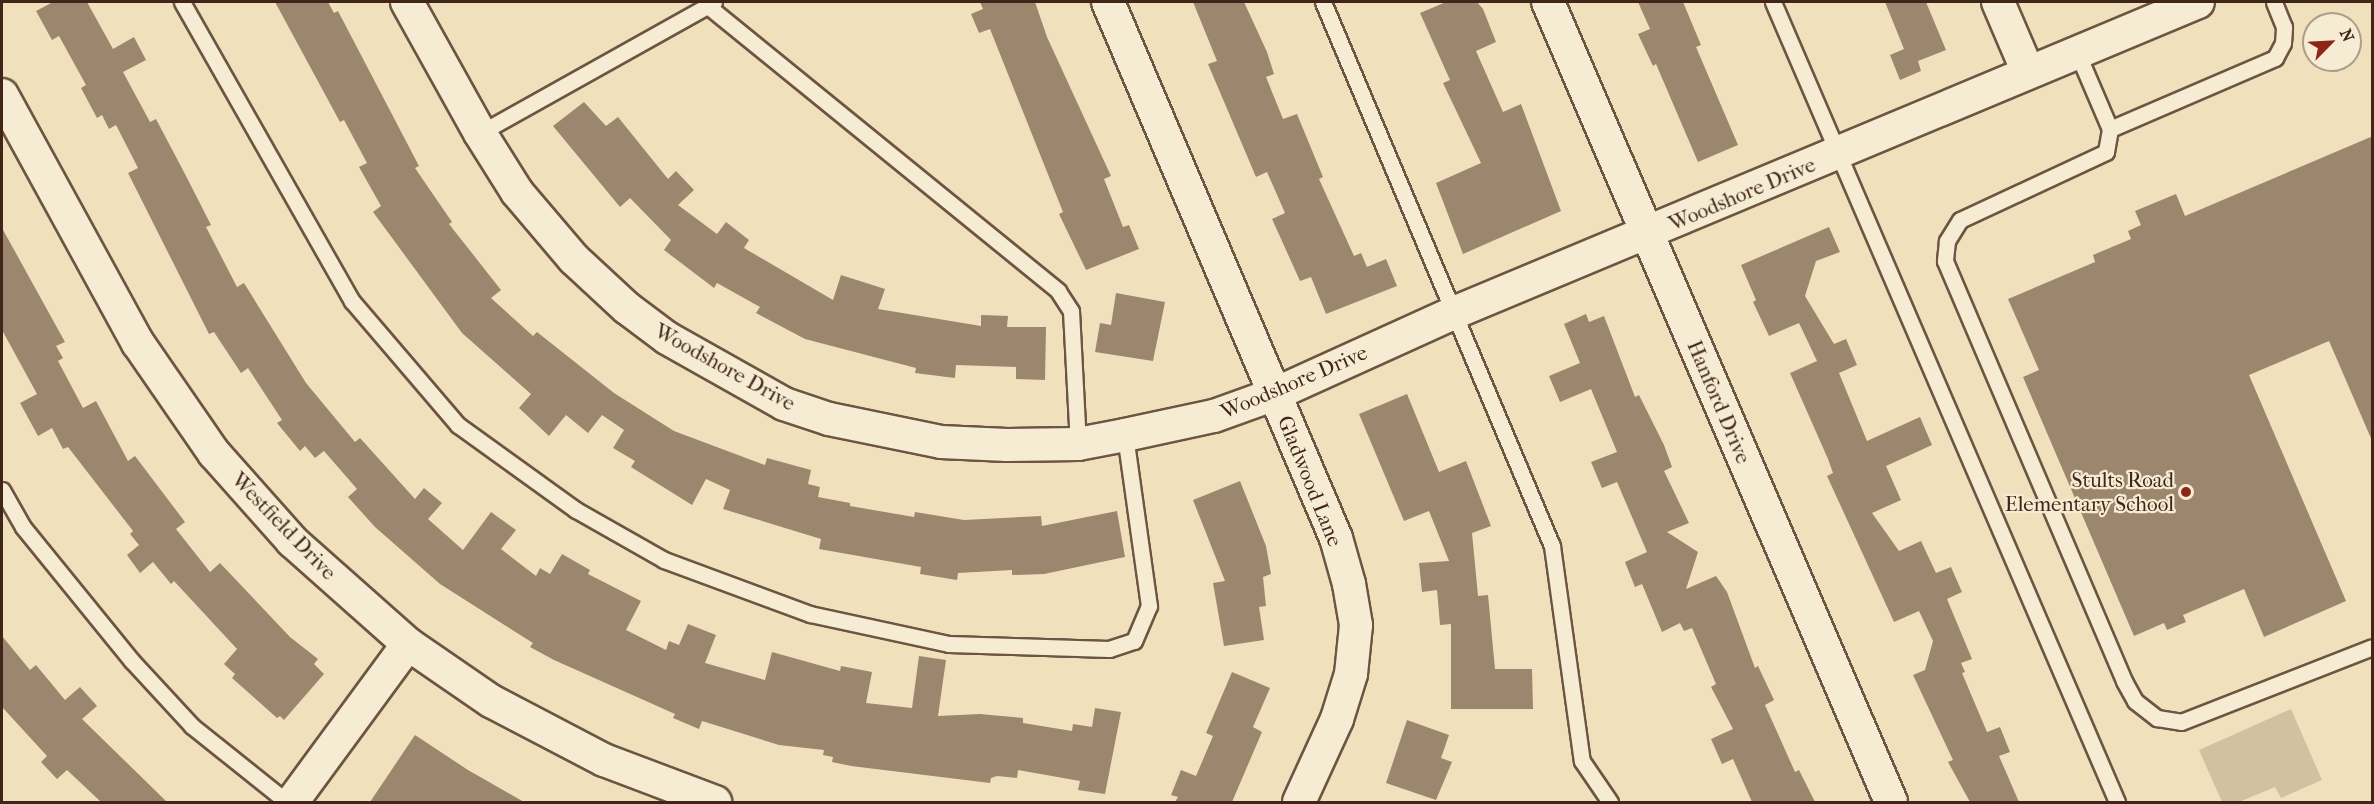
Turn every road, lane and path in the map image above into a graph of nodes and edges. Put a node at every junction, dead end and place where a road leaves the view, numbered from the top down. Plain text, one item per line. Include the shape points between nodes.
1 (182, 2) edge
2 (407, 2) edge
3 (1108, 2) edge
4 (1323, 2) edge
5 (1548, 2) edge
6 (1773, 2) edge
7 (1998, 2) edge
8 (2198, 2) edge
9 (2274, 2) edge
10 (711, 4) edge
11 (2077, 52) junction
12 (2028, 72) junction
13 (2, 95) edge
14 (2110, 129) junction
15 (480, 133) junction
16 (1838, 154) junction
17 (1647, 234) junction
18 (1456, 312) junction
19 (1275, 394) junction
20 (1125, 435) junction
21 (1078, 444) junction
22 (2, 490) edge
23 (408, 644) junction
24 (2373, 647) edge
25 (287, 802) edge
26 (292, 802) edge
27 (715, 802) edge
28 (1299, 802) edge
29 (1610, 802) edge
30 (1892, 802) edge
31 (2117, 802) edge

1 - 20 lane via 352,302 451,416 576,510 664,560 810,614 949,644 1109,649 1134,641 1149,606
2 - 15 street, Woodshore Drive
3 - 19 street, Gladwood Lane
4 - 18 lane
5 - 17 street, Hanford Drive
6 - 16 lane
7 - 12 street
8 - 11 street, Woodshore Drive
9 - 14 lane via 2284,27 2283,43 2275,58
10 - 15 lane
10 - 21 lane via 1058,291 1071,311
11 - 12 street, Woodshore Drive
11 - 14 lane
12 - 16 street, Woodshore Drive
13 - 23 street, Westfield Drive via 138,343 214,453 292,541
14 - 24 lane via 2106,152 1960,220 1947,241 1945,261 2124,681 2135,701 2157,718 2181,722
15 - 21 street, Woodshore Drive via 517,192 574,259 627,308 668,338 784,404 852,425 941,442
16 - 17 street, Woodshore Drive
16 - 31 lane
17 - 18 street, Woodshore Drive
17 - 30 street, Hanford Drive
18 - 19 street, Woodshore Drive
18 - 29 lane via 1551,546 1582,761
19 - 20 street, Woodshore Drive via 1214,416
19 - 28 street, Gladwood Lane via 1336,538 1356,625 1348,685
20 - 21 street, Woodshore Drive
22 - 25 lane via 23,527 132,661 192,726
23 - 26 street
23 - 27 street, Westfield Drive via 491,701 604,760

